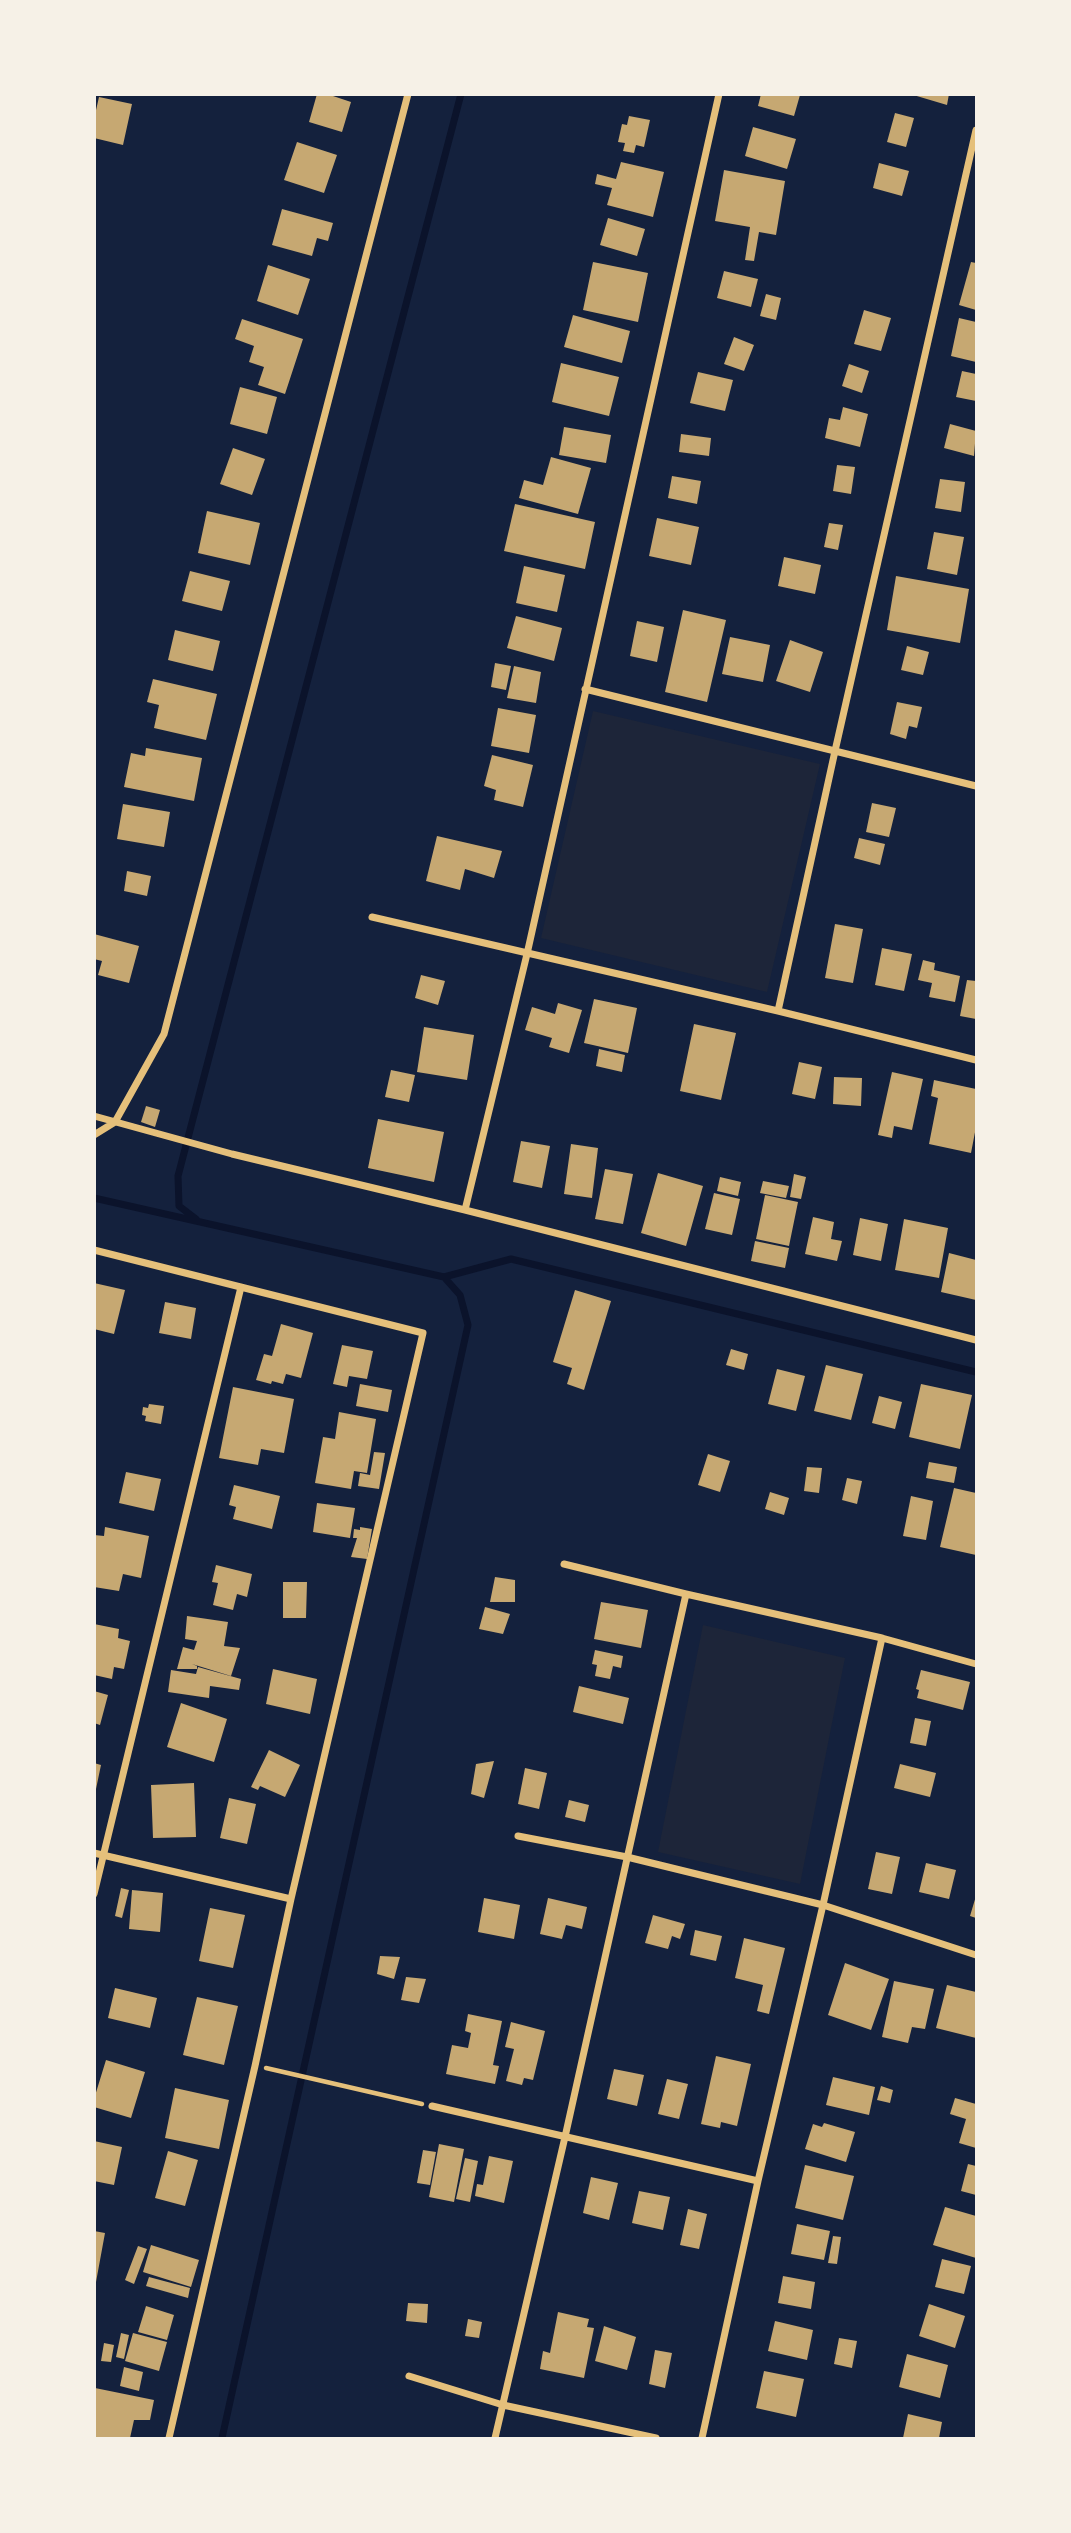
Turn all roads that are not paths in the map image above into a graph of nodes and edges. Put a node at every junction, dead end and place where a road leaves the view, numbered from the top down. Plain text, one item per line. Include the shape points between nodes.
1 (408, 94) edge
2 (719, 94) edge
3 (976, 130) edge
4 (585, 689) junction
5 (835, 751) junction
6 (976, 786) edge
7 (372, 917) dead end
8 (527, 954) junction
9 (778, 1011) junction
10 (976, 1060) edge
11 (94, 1116) edge
12 (115, 1122) junction
13 (94, 1135) edge
14 (465, 1210) junction
15 (94, 1251) edge
16 (241, 1287) junction
17 (976, 1340) edge
18 (564, 1563) dead end
19 (686, 1594) junction
20 (883, 1637) junction
21 (976, 1664) edge
22 (518, 1836) dead end
23 (94, 1853) edge
24 (104, 1855) junction
25 (627, 1857) junction
26 (94, 1894) edge
27 (291, 1899) junction
28 (823, 1905) junction
29 (976, 1955) edge
30 (432, 2106) road end
31 (565, 2137) junction
32 (758, 2181) junction
33 (409, 2376) dead end
34 (503, 2405) junction
35 (169, 2438) edge
36 (495, 2438) edge
37 (656, 2438) edge
38 (702, 2438) edge

1 - 12 street via 164,1034
2 - 4 street
3 - 5 street
4 - 5 street
4 - 8 street
5 - 6 street
5 - 9 street
7 - 8 street
8 - 9 street
8 - 14 street
9 - 10 street
11 - 12 street
12 - 13 street
12 - 14 street
14 - 17 street
15 - 16 street
16 - 24 street
16 - 27 street via 423,1333
18 - 19 street
19 - 20 street
19 - 25 street
20 - 21 street
20 - 28 street
22 - 25 street
23 - 24 street
24 - 26 street
24 - 27 street
25 - 28 street
25 - 31 street
27 - 35 street
28 - 29 street
28 - 32 street
30 - 31 street
31 - 32 street
31 - 34 street
32 - 38 street
33 - 34 street
34 - 36 street
34 - 37 street

